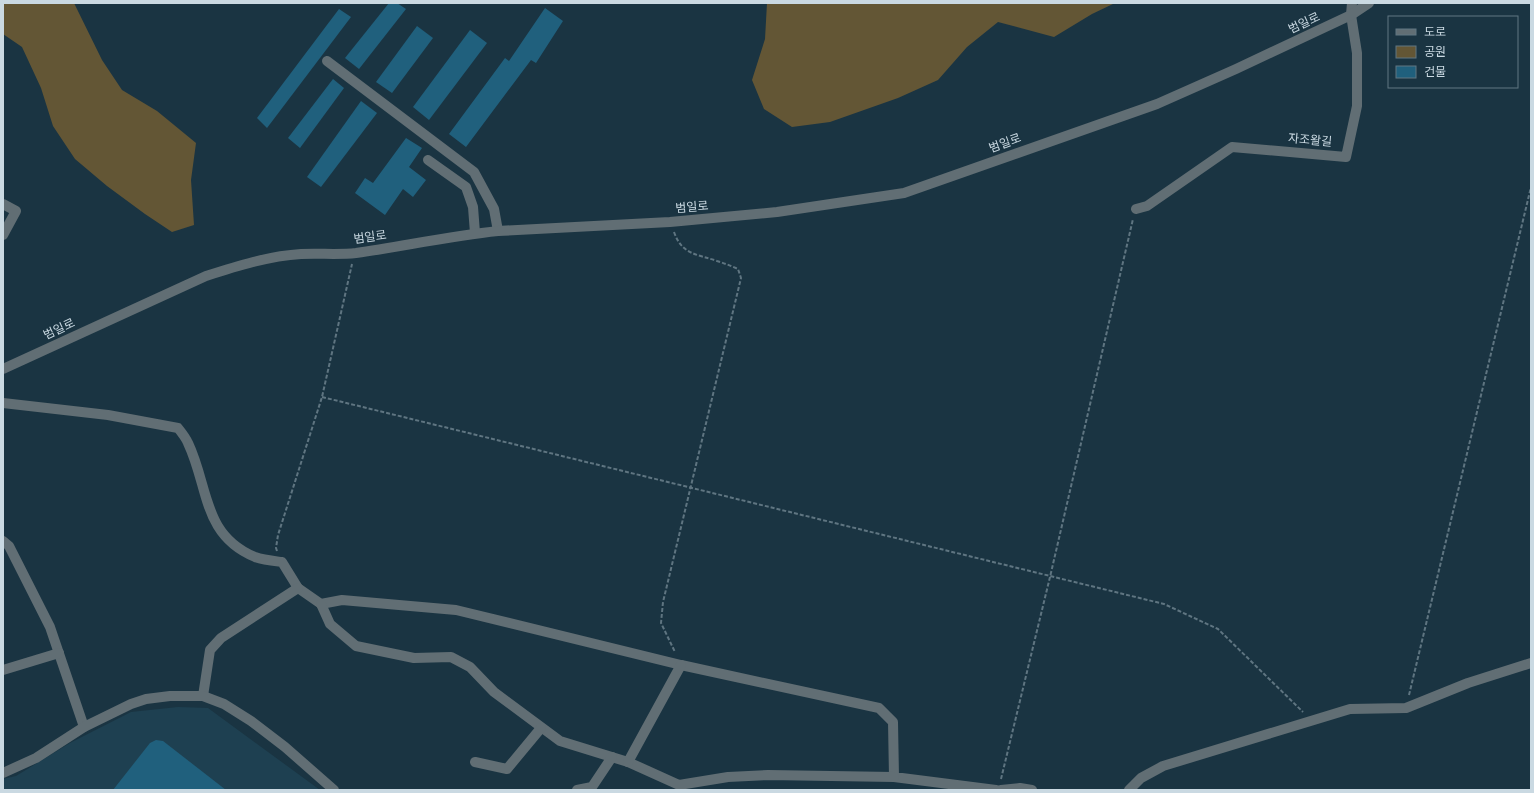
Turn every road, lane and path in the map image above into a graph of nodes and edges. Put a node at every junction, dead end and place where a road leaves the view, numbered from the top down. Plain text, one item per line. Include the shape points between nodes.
1 (1352, 3) edge
2 (1369, 3) edge
3 (1351, 16) junction
4 (327, 61) dead end
5 (428, 160) dead end
6 (1531, 187) edge
7 (3, 204) edge
8 (1136, 209) joint
9 (670, 222) junction
10 (498, 231) junction
11 (475, 233) junction
12 (3, 235) edge
13 (354, 253) junction
14 (3, 369) edge
15 (322, 397) junction
16 (3, 403) edge
17 (689, 488) junction
18 (3, 541) edge
19 (282, 562) junction
20 (1050, 577) junction
21 (298, 588) junction
22 (321, 604) junction
23 (59, 653) junction
24 (1531, 663) edge
25 (681, 665) junction
26 (3, 670) edge
27 (203, 696) junction
28 (1406, 708) junction
29 (1311, 720) junction
30 (84, 727) junction
31 (541, 728) junction
32 (612, 757) junction
33 (475, 762) dead end
34 (628, 762) junction
35 (3, 773) edge
36 (894, 777) junction
37 (999, 787) edge
38 (334, 790) edge
39 (577, 790) edge
40 (1032, 790) edge
41 (1129, 790) edge

1 - 3 street, 자조왈길
2 - 3 street, 범일로
3 - 8 street, 자조왈길 via 1357,53 1356,106 1346,156 1232,146 1147,206
3 - 9 street, 범일로 via 1157,104 904,194 777,212
4 - 10 street via 474,172 494,209
5 - 11 street via 466,187 473,207
6 - 28 path
7 - 12 street via 16,211
8 - 20 path
9 - 10 street, 범일로
9 - 17 path via 677,243 694,255 738,269 741,278
10 - 11 street, 범일로
11 - 13 street, 범일로
13 - 14 street, 범일로 via 300,254 223,270
13 - 15 path
15 - 17 path
15 - 19 path via 278,536 276,548
16 - 19 street via 108,415 178,428 188,443 212,516 222,534 236,547 256,558
17 - 20 path
17 - 25 path via 663,602 661,622
18 - 23 street via 9,546 47,621
19 - 21 street
20 - 29 path via 1164,604 1218,629
20 - 37 path
21 - 22 street
21 - 27 street via 221,638 210,650
22 - 25 street via 342,600 456,610
22 - 31 street via 330,624 356,646 414,658 451,657 470,667 494,692
23 - 26 street
23 - 30 street
24 - 28 street via 1468,683
25 - 34 street
25 - 36 street via 879,708 893,722
27 - 30 street via 170,696 146,700 131,704
27 - 38 street via 224,704 252,721
28 - 29 street via 1350,709
29 - 41 street via 1163,766 1142,778
30 - 35 street via 36,758
31 - 32 street via 560,741
31 - 33 street via 507,769
32 - 34 street
32 - 39 street via 592,787
34 - 36 street via 678,785 728,776
36 - 37 street
37 - 40 street

